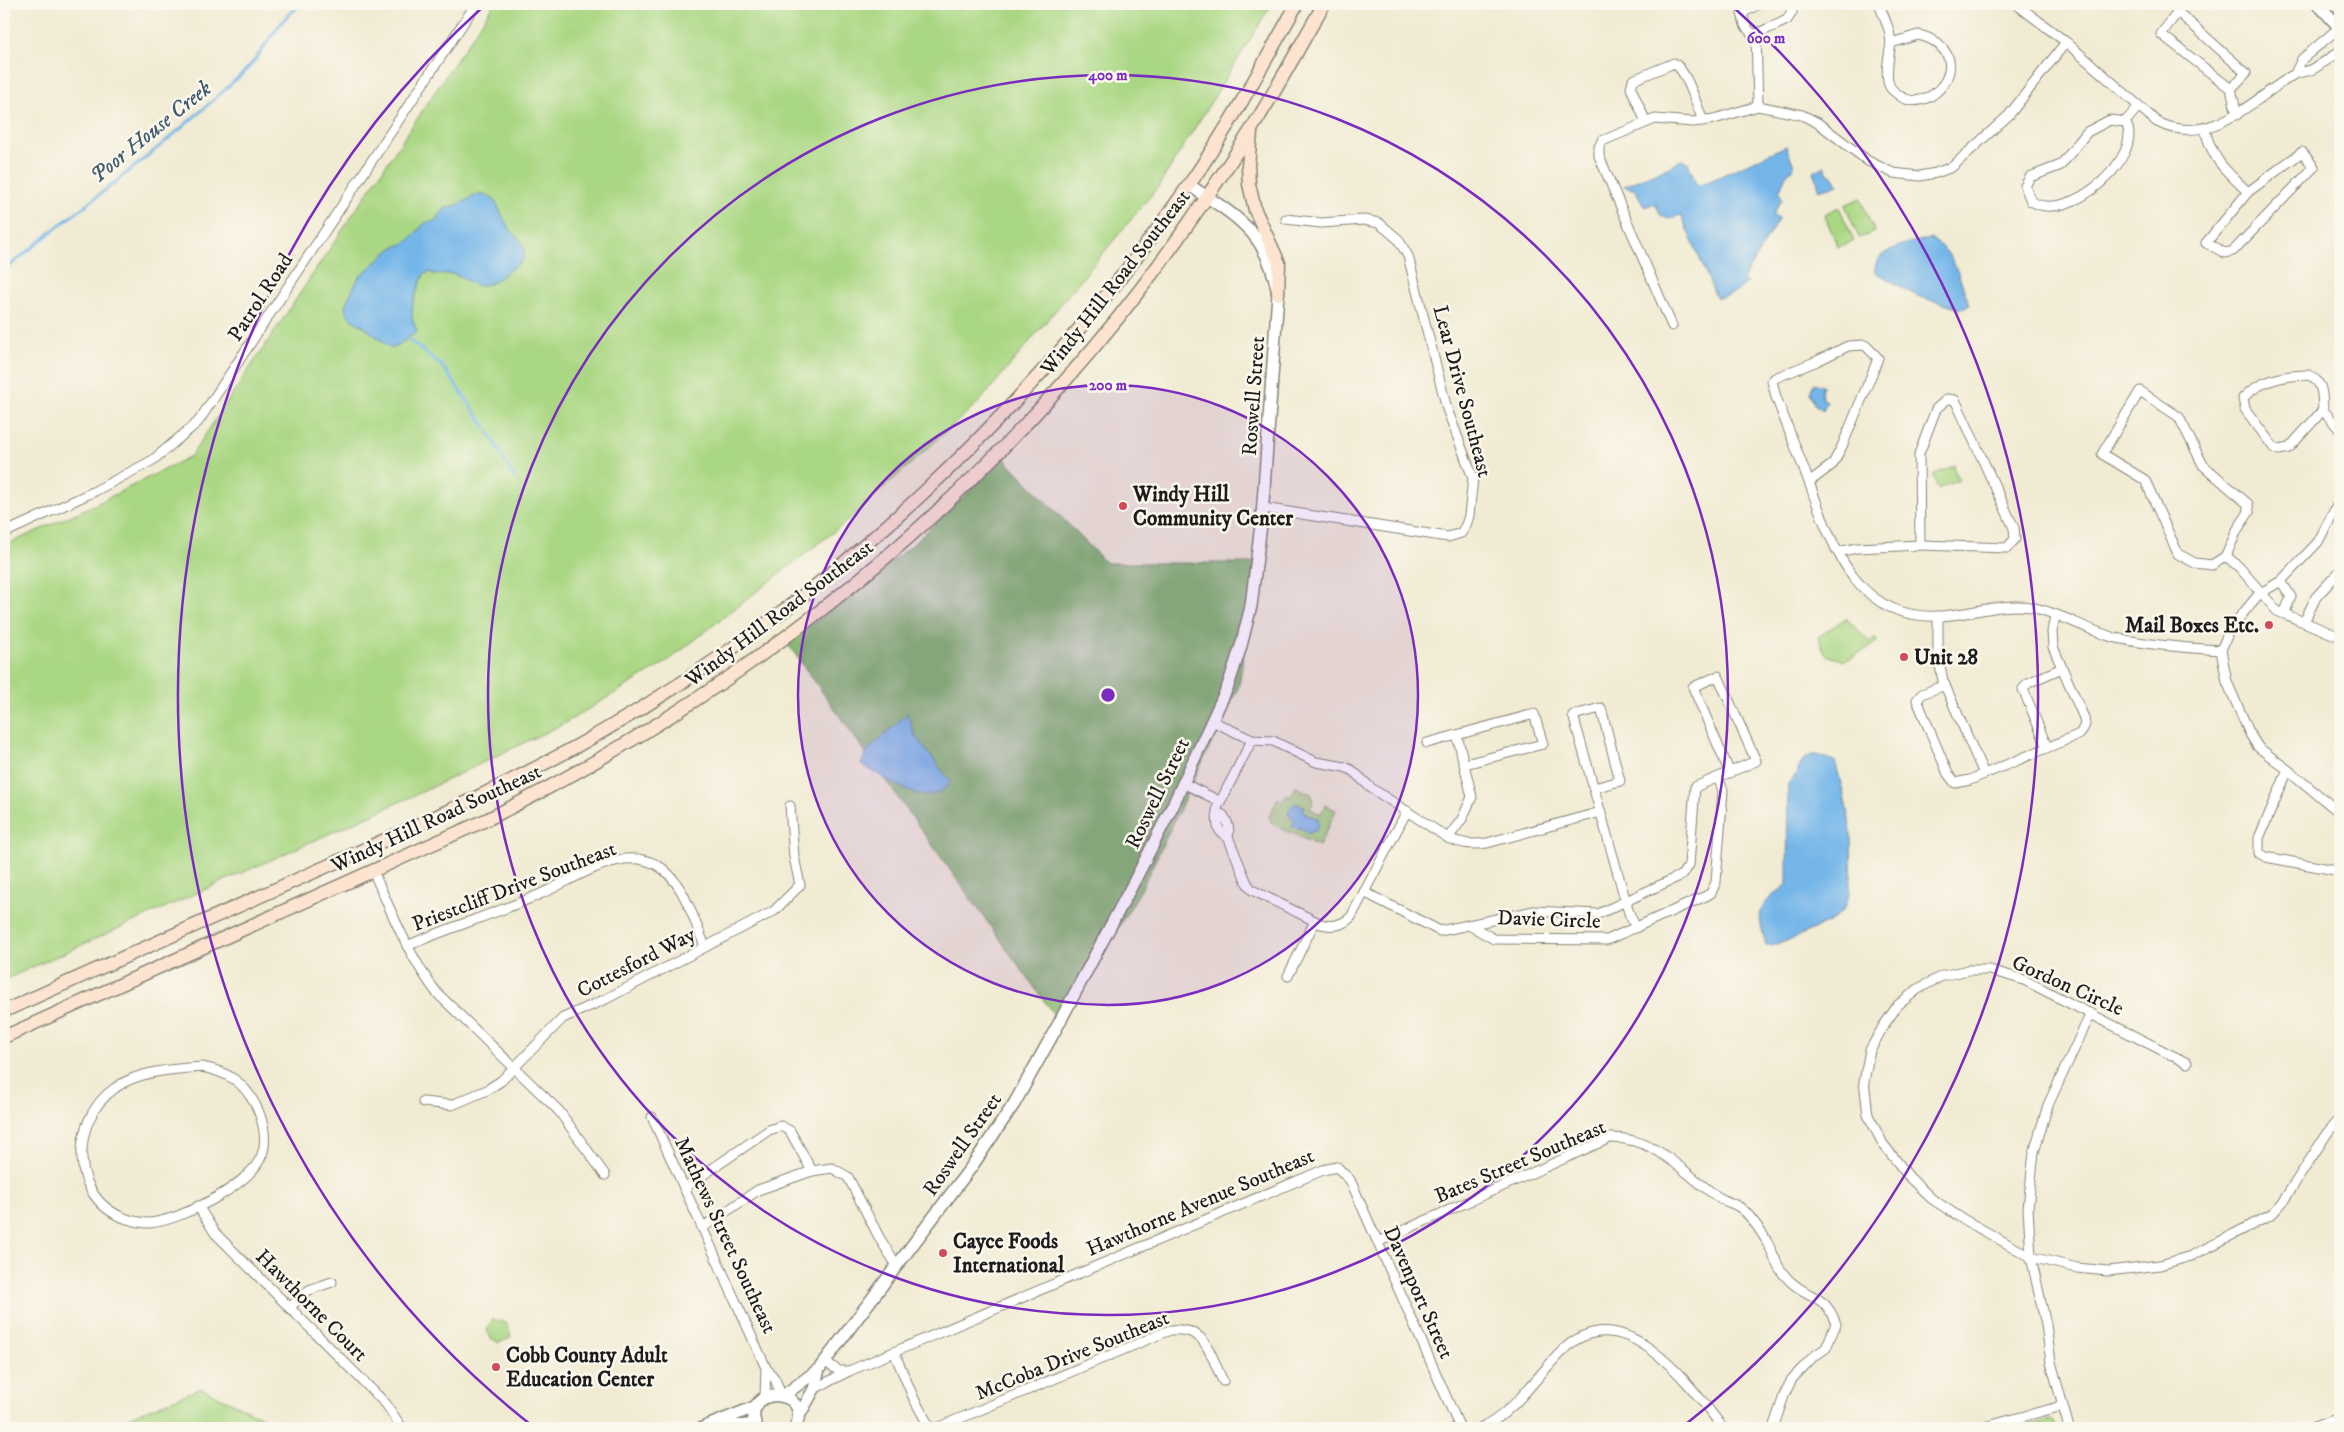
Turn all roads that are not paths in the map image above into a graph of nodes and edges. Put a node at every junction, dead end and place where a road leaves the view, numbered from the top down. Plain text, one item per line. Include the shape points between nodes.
1 (476, 4) edge
2 (1297, 4) edge
3 (1324, 4) edge
4 (1759, 4) edge
5 (1789, 4) edge
6 (1879, 4) edge
7 (2016, 4) edge
8 (2318, 4) edge
9 (2340, 28) edge
10 (1756, 34) junction
11 (2066, 42) junction
12 (1891, 43) junction
13 (2340, 51) edge
14 (2294, 74) junction
15 (2231, 90) junction
16 (1758, 106) junction
17 (2139, 106) junction
18 (2237, 115) junction
19 (1703, 121) junction
20 (1646, 122) junction
21 (2125, 122) junction
22 (2204, 129) junction
23 (1251, 130) junction
24 (1189, 185) junction
25 (2248, 192) junction
26 (1207, 197) junction
27 (1286, 219) dead end
28 (1278, 294) junction
29 (1672, 326) dead end
30 (2322, 410) junction
31 (2340, 430) edge
32 (1809, 482) junction
33 (2340, 500) edge
34 (1263, 508) junction
35 (4, 533) edge
36 (1920, 545) junction
37 (1838, 552) junction
38 (2226, 556) junction
39 (2340, 571) edge
40 (2280, 581) junction
41 (2259, 594) junction
42 (2284, 614) junction
43 (1938, 616) junction
44 (2055, 616) junction
45 (2304, 622) junction
46 (2340, 637) edge
47 (2222, 650) junction
48 (2062, 668) junction
49 (1945, 685) junction
50 (1212, 721) junction
51 (1457, 735) junction
52 (1252, 740) junction
53 (1427, 743) dead end
54 (2047, 747) junction
55 (1465, 764) junction
56 (2288, 770) junction
57 (1730, 772) junction
58 (1984, 774) junction
59 (1718, 778) junction
60 (1184, 783) junction
61 (1594, 788) junction
62 (1219, 801) junction
63 (790, 806) dead end
64 (1407, 811) junction
65 (1601, 812) junction
66 (2340, 813) edge
67 (1448, 838) junction
68 (373, 871) junction
69 (2340, 871) edge
70 (1364, 892) junction
71 (1626, 901) junction
72 (1315, 921) junction
73 (1469, 925) junction
74 (1636, 928) junction
75 (407, 946) junction
76 (705, 946) junction
77 (1288, 976) dead end
78 (4, 1012) edge
79 (2091, 1013) junction
80 (4, 1037) edge
81 (2187, 1062) dead end
82 (514, 1067) junction
83 (423, 1102) dead end
84 (652, 1117) dead end
85 (2340, 1118) edge
86 (812, 1171) junction
87 (1344, 1172) joint
88 (605, 1175) dead end
89 (684, 1188) junction
90 (198, 1206) junction
91 (702, 1228) junction
92 (1378, 1242) junction
93 (2030, 1257) junction
94 (896, 1264) junction
95 (332, 1282) dead end
96 (289, 1308) junction
97 (894, 1352) junction
98 (821, 1365) junction
99 (766, 1368) junction
100 (849, 1372) junction
101 (1223, 1381) dead end
102 (814, 1389) junction
103 (782, 1395) junction
104 (761, 1402) junction
105 (2062, 1406) junction
106 (2340, 1418) edge
107 (796, 1425) edge
108 (755, 1426) edge
109 (402, 1428) edge
110 (702, 1428) edge
111 (930, 1428) edge
112 (937, 1428) edge
113 (1460, 1428) edge
114 (1482, 1428) edge
115 (1723, 1428) edge
116 (1773, 1428) edge
117 (1981, 1428) edge
118 (2069, 1428) edge
119 (2311, 1428) edge

1 - 35 street, Patrol Road via 198,422 153,460
2 - 24 main road, Windy Hill Road Southeast
3 - 23 main road, Windy Hill Road Southeast
4 - 10 street via 1742,13 1748,30
5 - 10 street via 1792,16
6 - 12 street
7 - 11 street
8 - 9 street
9 - 14 street via 2302,59
10 - 16 street
11 - 16 street via 2009,115 1952,167 1936,173 1920,176 1893,173 1868,161 1818,123 1802,115
11 - 17 street
12 - 12 street via 1888,79 1892,90 1915,102 1940,88 1951,66 1940,46 1926,36 1918,35
13 - 14 street via 2312,70
14 - 18 street
15 - 15 street via 2161,34 2178,12 2246,74
15 - 18 street
16 - 19 street
17 - 21 street
17 - 22 street via 2169,128
18 - 22 street
19 - 20 street via 1661,118
19 - 20 street via 1685,78 1674,63 1633,80 1631,88
20 - 29 street via 1602,141 1598,152
21 - 21 street via 2110,120 2087,132 2061,164 2030,177 2025,186 2032,202 2048,208 2060,206 2099,186 2127,148 2130,138
22 - 25 street via 2217,161
23 - 26 main road, Windy Hill Road Southeast
23 - 28 main road via 1249,184 1256,210 1279,263
24 - 26 street, Roswell Street
24 - 78 main road, Windy Hill Road Southeast via 1070,340 968,451 861,549 776,617 718,658 601,733 496,788
25 - 25 street via 2302,152 2314,167 2233,251 2225,252 2206,243
26 - 28 street, Roswell Street via 1251,230 1272,270
26 - 68 main road, Windy Hill Road Southeast via 1120,316 1001,451 922,527 849,588 755,661 653,728 519,803
27 - 34 street, Lear Drive Southeast via 1320,223 1364,220 1379,223 1398,239 1412,265 1445,402 1474,484 1466,525 1461,533 1448,537
28 - 34 street, Roswell Street
30 - 30 street via 2289,448 2279,450 2274,448 2245,409 2244,398 2256,387 2284,376 2309,374 2316,378 2321,388
30 - 31 street
32 - 32 street via 1832,464 1874,370 1878,358 1865,345 1848,346 1772,381
32 - 37 street
33 - 40 street via 2318,542
34 - 50 street, Roswell Street via 1251,606 1228,686
36 - 36 street via 1981,545 2003,549 2010,546 2015,538 2014,528 1952,399 1943,400 1936,409 1919,454
36 - 37 street
37 - 43 street via 1853,578 1874,598 1910,614
38 - 38 street via 2249,512 2248,504 2203,465 2178,417 2140,391 2102,454 2145,480 2182,557 2212,565
38 - 41 street
39 - 45 street via 2316,597
40 - 41 street
40 - 42 street via 2291,597
41 - 42 street
41 - 47 street via 2230,629
42 - 45 street
43 - 44 street via 2018,606 2032,607
43 - 49 street via 1938,655
44 - 47 street via 2113,637
44 - 48 street via 2053,647
45 - 46 street
47 - 56 street via 2227,682 2250,734 2258,748
48 - 54 street via 2085,725 2080,734
48 - 54 street via 2023,688
49 - 58 street
49 - 58 street via 1922,694 1917,700 1948,774 1956,783 1962,784
50 - 52 street
50 - 60 street, Roswell Street
51 - 53 street
51 - 55 street
51 - 55 street via 1534,714 1543,744
52 - 62 street
52 - 64 street via 1273,741 1316,762 1345,766 1371,788
54 - 58 street
55 - 67 street via 1472,802
56 - 66 street
56 - 69 street via 2260,838 2260,853 2266,857
57 - 57 street, Davie Circle via 1756,762 1718,676 1693,687
57 - 59 street, Davie Circle
59 - 71 street, Davie Circle via 1696,787 1687,870
59 - 74 street, Davie Circle via 1723,790 1714,889 1706,896
60 - 62 street
60 - 94 street, Roswell Street via 1014,1104 972,1166
61 - 61 street via 1572,715 1601,708 1620,781
61 - 65 street
62 - 72 street via 1217,813 1225,818 1230,830 1228,837 1252,890
63 - 76 street, Cottesford Way via 800,885 774,911
64 - 67 street
64 - 70 street
65 - 67 street via 1487,843 1468,844
65 - 71 street
68 - 75 street
68 - 80 main road, Windy Hill Road Southeast
70 - 72 street via 1348,920 1330,926
70 - 73 street, Davie Circle via 1440,931
71 - 73 street, Davie Circle via 1598,914 1534,911
71 - 74 street
72 - 77 street
73 - 74 street, Davie Circle via 1494,939 1607,940
75 - 76 street, Priestcliff Drive Southeast via 537,896 598,866 625,859 640,859 664,869 682,892
75 - 82 street via 423,975 438,993
76 - 82 street, Cottesford Way via 563,1018
79 - 81 street, Gordon Circle
79 - 93 street via 2048,1105 2034,1152 2028,1208
79 - 93 street, Gordon Circle via 2024,980 1990,970 1968,970 1942,976 1898,1005 1870,1050 1864,1081 1868,1115 1883,1144 1932,1199
82 - 83 street, Cottesford Way via 500,1081 464,1101 452,1105
82 - 88 street via 559,1111
84 - 89 street, Mathews Street Southeast
85 - 93 street, Gordon Circle via 2271,1215 2191,1256 2160,1265 2108,1270 2077,1268
86 - 89 street via 790,1131 781,1126 769,1130
86 - 91 street via 758,1190
86 - 94 street via 832,1168 848,1176
87 - 92 street, Davenport Street
87 - 97 street, Hawthorne Avenue Southeast via 1337,1167 1323,1170
89 - 91 street, Mathews Street Southeast
90 - 90 street via 234,1188 250,1174 261,1157 264,1139 261,1117 250,1094 238,1081 221,1071 202,1067 149,1074 116,1087 92,1112 80,1152 86,1182 96,1197 108,1209 135,1222 164,1220
90 - 96 street, Hawthorne Court via 215,1233
91 - 99 street, Mathews Street Southeast
92 - 113 street, Davenport Street
92 - 116 street, Bates Street Southeast via 1610,1138 1626,1138 1645,1144 1669,1158 1718,1197 1740,1206 1759,1230 1777,1267 1791,1282 1831,1310 1836,1324 1826,1348 1792,1379
93 - 105 street
94 - 98 street, Roswell Street
95 - 96 street via 309,1290
96 - 109 street, Hawthorne Court via 386,1404
97 - 100 street, Hawthorne Avenue Southeast
97 - 111 street
98 - 100 street
98 - 102 street, Roswell Street
98 - 103 street, Roswell Street
99 - 103 street, Mathews Street Southeast
99 - 104 street, Mathews Street Southeast
100 - 102 street, Hawthorne Avenue Southeast
101 - 112 street, McCoba Drive Southeast via 1197,1334 1183,1329 1170,1330
102 - 107 street, Roswell Street
103 - 104 street
103 - 107 street via 795,1405
104 - 108 street
104 - 110 street
105 - 117 street
105 - 118 street
106 - 119 street
108 - 110 street via 728,1424
114 - 115 street via 1507,1412 1565,1348 1592,1334 1607,1332 1627,1336 1666,1361

